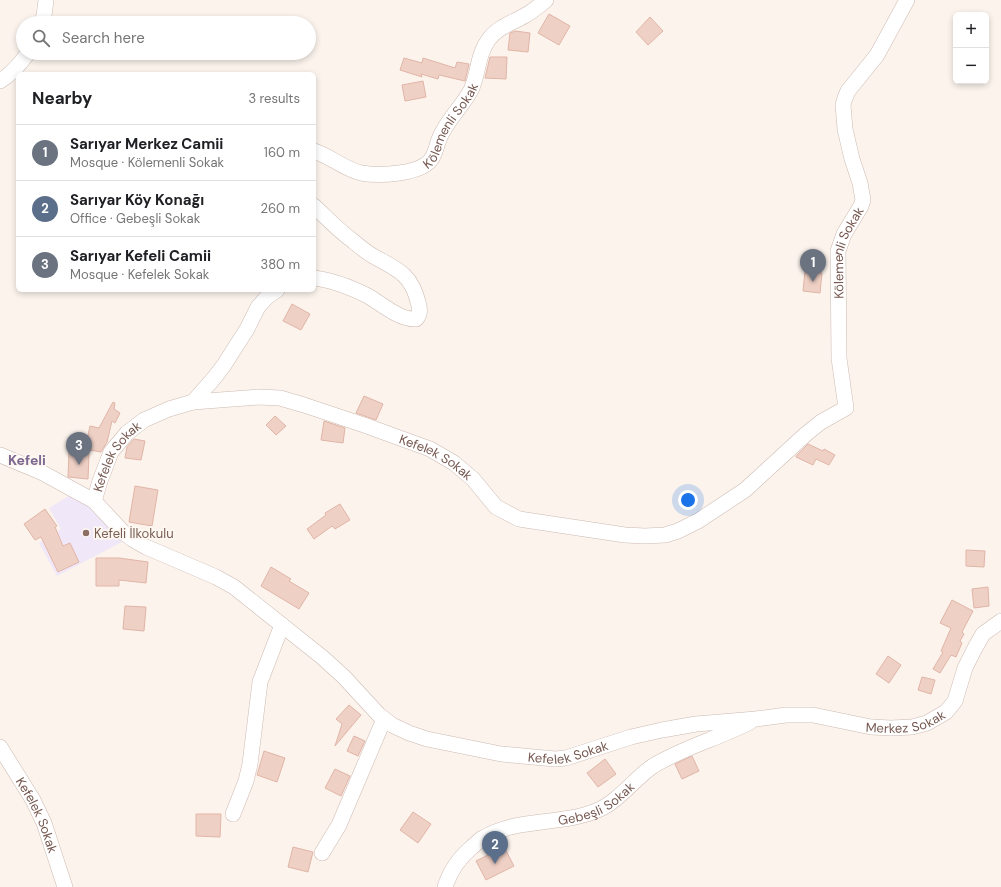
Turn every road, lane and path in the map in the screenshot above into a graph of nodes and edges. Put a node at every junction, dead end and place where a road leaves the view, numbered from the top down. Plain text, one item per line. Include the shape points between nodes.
1 (46, 0) edge
2 (546, 0) edge
3 (907, 0) edge
4 (44, 16) edge
5 (23, 60) edge
6 (0, 81) edge
7 (316, 152) edge
8 (316, 208) edge
9 (316, 278) edge
10 (274, 292) edge
11 (193, 402) junction
12 (0, 455) edge
13 (94, 501) junction
14 (665, 535) joint
15 (1001, 621) edge
16 (282, 625) junction
17 (384, 719) junction
18 (756, 719) junction
19 (0, 747) edge
20 (233, 814) dead end
21 (322, 853) dead end
22 (64, 887) edge
23 (445, 887) edge

1 - 4 street
2 - 7 street, Kölemenli Sokak via 490,37 478,60 475,81 442,133 432,160 417,169 388,174 360,173
3 - 14 street, Kölemenli Sokak via 877,55 848,91 843,105 848,144 863,200 844,234 838,251 839,358 846,408 806,434 734,498 678,532
5 - 6 street via 8,77
8 - 9 street via 350,240 406,276 416,292 420,307 419,316 416,319 404,317 366,295
10 - 11 street via 258,307 224,365
11 - 13 street, Kefelek Sokak via 144,420 127,433 111,452
11 - 14 street, Kefelek Sokak via 258,396 280,398 430,449 473,478 496,507 519,519 625,535
12 - 13 street, Kefelek Sokak via 42,472
13 - 16 street, Kefelek Sokak via 132,539 234,588
15 - 18 street, Merkez Sokak via 983,634 965,668 955,701 946,712 927,723 891,728 871,727 814,715
16 - 17 street, Kefelek Sokak via 344,677
16 - 20 street via 260,682 250,764
17 - 18 street, Kefelek Sokak via 408,733 427,739 501,754 555,759 662,730 696,724
17 - 21 street via 339,825
18 - 23 street, Gebeşli Sokak via 729,733 678,752 651,767 600,810 580,816 518,825 483,838 461,856
19 - 22 street, Kefelek Sokak via 33,800 44,823

